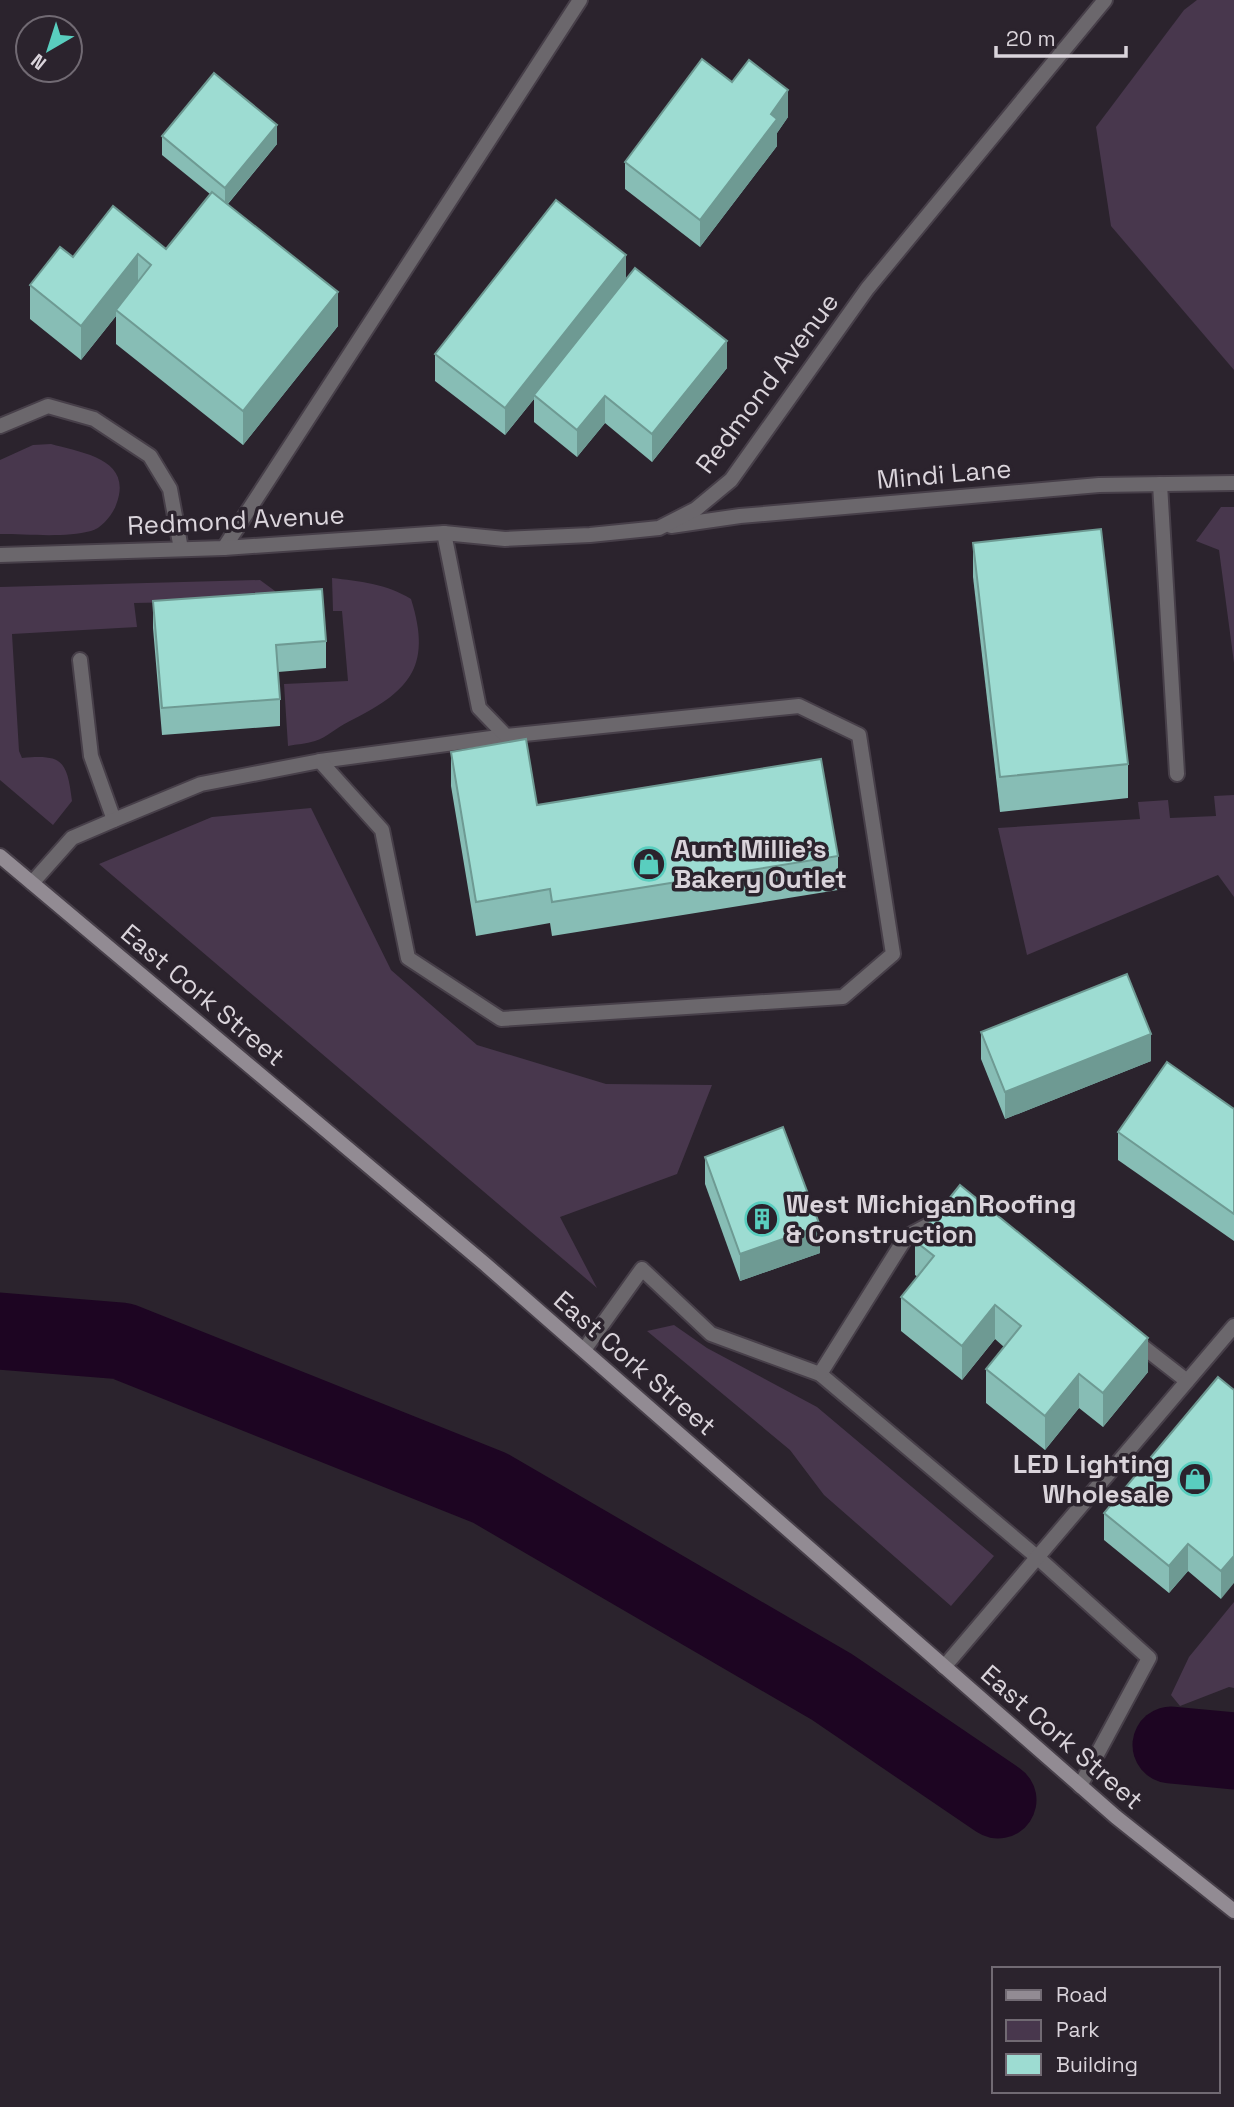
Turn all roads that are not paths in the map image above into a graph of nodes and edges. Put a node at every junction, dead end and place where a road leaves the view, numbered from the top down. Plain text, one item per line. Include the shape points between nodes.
1 (580, 0) edge
2 (1105, 0) edge
3 (0, 426) edge
4 (1234, 483) edge
5 (1160, 484) junction
6 (659, 528) junction
7 (444, 533) junction
8 (224, 548) junction
9 (181, 549) junction
10 (0, 555) edge
11 (80, 660) dead end
12 (506, 736) junction
13 (320, 761) junction
14 (1177, 774) dead end
15 (114, 820) junction
16 (0, 856) edge
17 (32, 883) junction
18 (951, 1212) edge
19 (1234, 1326) edge
20 (1123, 1331) edge
21 (584, 1350) junction
22 (820, 1374) junction
23 (1187, 1381) junction
24 (1037, 1557) junction
25 (944, 1667) junction
26 (1080, 1786) junction
27 (1234, 1911) edge

1 - 8 street
2 - 6 street, Redmond Avenue via 867,289 731,480 696,509
3 - 9 street via 48,406 94,419 150,456 170,489
4 - 5 street, Mindi Lane
5 - 6 street, Mindi Lane via 1085,486 740,516
5 - 14 street
6 - 7 street, Redmond Avenue via 505,539
7 - 8 street, Redmond Avenue
7 - 12 street via 479,708
8 - 9 street, Redmond Avenue
9 - 10 street, Redmond Avenue
11 - 15 street via 91,756
12 - 13 street
12 - 13 street via 799,706 859,735 893,954 843,997 501,1019 408,958 382,830
13 - 15 street via 201,784
15 - 17 street via 72,838
16 - 17 street, East Cork Street
17 - 21 street, East Cork Street
18 - 22 street via 906,1237
19 - 23 street
20 - 23 street
21 - 22 street via 642,1269 711,1334
21 - 25 street, East Cork Street
22 - 24 street
23 - 24 street
24 - 25 street
24 - 26 street via 1149,1658
25 - 26 street, East Cork Street
26 - 27 street, East Cork Street

